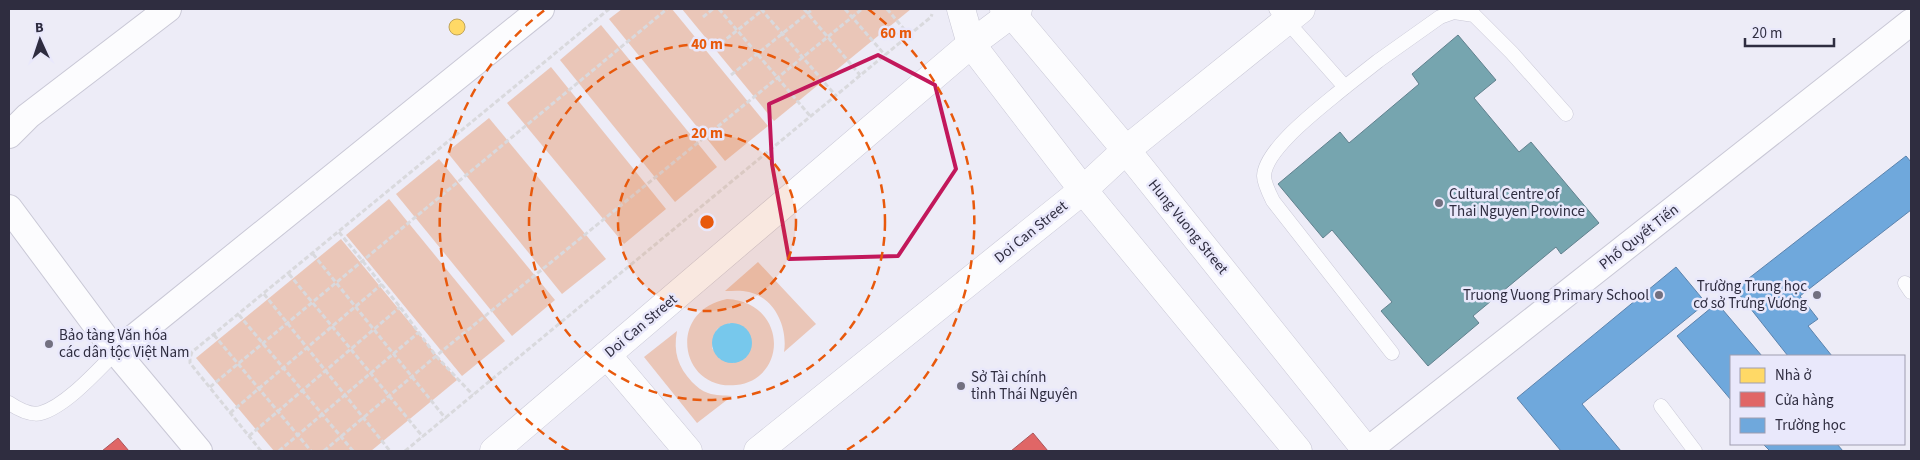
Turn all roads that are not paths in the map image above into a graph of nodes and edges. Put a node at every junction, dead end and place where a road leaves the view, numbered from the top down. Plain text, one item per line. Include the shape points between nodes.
1 (168, 9) edge
2 (541, 9) edge
3 (961, 9) edge
4 (1011, 10) edge
5 (1288, 13) edge
6 (1911, 22) edge
7 (971, 44) junction
8 (1345, 86) junction
9 (1566, 114) dead end
10 (9, 135) edge
11 (1126, 150) junction
12 (1083, 190) junction
13 (9, 208) edge
14 (116, 352) junction
15 (1392, 353) dead end
16 (608, 355) junction
17 (9, 404) edge
18 (1661, 406) dead end
19 (199, 451) edge
20 (494, 451) edge
21 (688, 451) edge
22 (758, 451) edge
23 (1298, 451) edge
24 (1367, 451) edge
25 (1695, 451) edge

1 - 10 street via 28,116
2 - 14 street
3 - 7 main road
4 - 7 main road, Doi Can Street
4 - 11 main road, Hung Vuong Street
5 - 8 lane
5 - 11 main road, Doi Can Street
6 - 24 street, Phố Quyết Tiến
7 - 12 main road
7 - 16 main road, Doi Can Street
8 - 9 lane via 1440,17 1454,12 1474,15
8 - 15 lane via 1287,137 1270,157 1264,177 1273,201
11 - 12 main road, Doi Can Street
11 - 24 main road, Hung Vuong Street
12 - 22 main road, Doi Can Street
12 - 23 main road
13 - 14 street
14 - 17 lane via 62,403 48,410 25,412
14 - 19 street
16 - 20 main road, Doi Can Street
16 - 21 main road
18 - 25 lane

